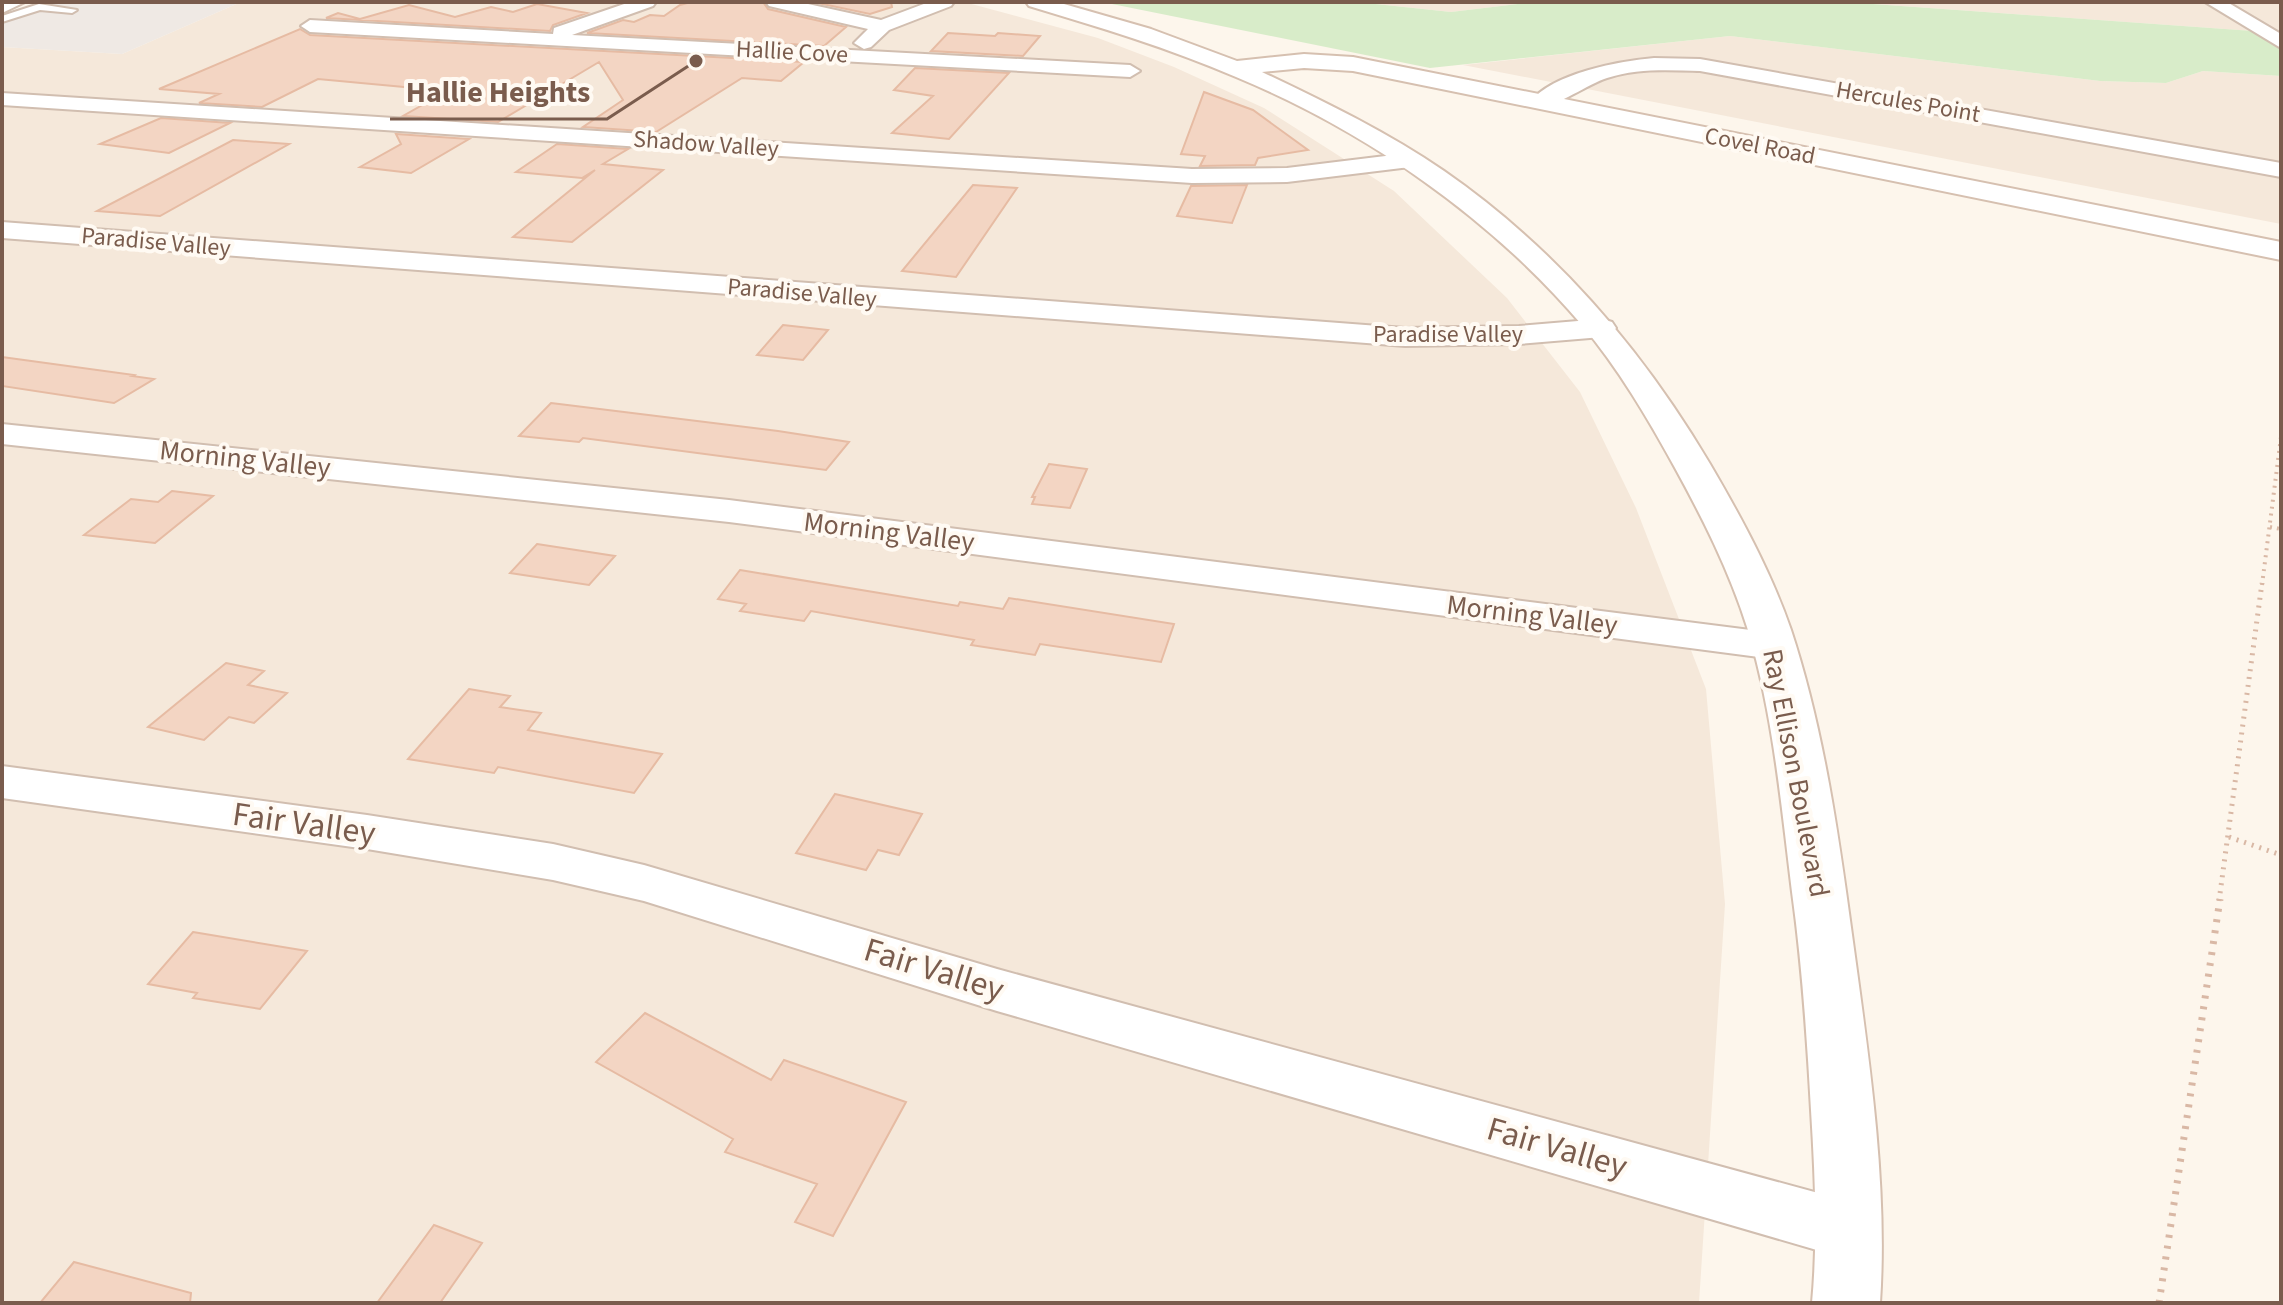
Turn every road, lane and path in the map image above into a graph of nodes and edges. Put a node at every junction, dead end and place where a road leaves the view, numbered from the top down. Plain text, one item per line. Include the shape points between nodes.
1 (16, 2) edge
2 (647, 2) edge
3 (775, 2) edge
4 (945, 2) edge
5 (1036, 2) edge
6 (2214, 2) edge
7 (2, 8) edge
8 (72, 10) dead end
9 (348, 10) dead end
10 (1085, 15) junction
11 (2, 19) edge
12 (882, 26) junction
13 (552, 39) junction
14 (1217, 39) dead end
15 (2281, 42) edge
16 (854, 56) junction
17 (1242, 56) junction
18 (1130, 71) dead end
19 (2, 99) edge
20 (1541, 102) junction
21 (1410, 160) junction
22 (2281, 170) edge
23 (2, 230) edge
24 (2281, 251) edge
25 (1602, 328) junction
26 (2, 434) edge
27 (2281, 437) edge
28 (2270, 527) junction
29 (2281, 529) edge
30 (1774, 646) junction
31 (2, 782) edge
32 (2229, 837) junction
33 (2281, 855) edge
34 (1851, 1231) junction
35 (1846, 1303) edge
36 (2159, 1303) edge

1 - 7 street
2 - 13 street via 571,27
3 - 12 street
4 - 12 street
5 - 10 street, Ray Ellison Boulevard
6 - 15 street
8 - 11 lane via 39,7
9 - 13 street, Hallie Cove via 310,26
10 - 14 street
10 - 17 street, Ray Ellison Boulevard
12 - 16 street
13 - 16 street, Hallie Cove
16 - 18 street, Hallie Cove
17 - 20 street, Covel Road via 1353,64
17 - 21 street, Ray Ellison Boulevard
19 - 21 street, Shadow Valley via 1192,176 1287,175
20 - 22 street, Hercules Point via 1597,72 1657,63 1700,65
20 - 24 street, Covel Road
21 - 25 street, Ray Ellison Boulevard via 1463,195 1536,258
23 - 25 street, Paradise Valley via 1405,337
25 - 30 street, Ray Ellison Boulevard via 1688,448 1750,576
26 - 30 street, Morning Valley via 729,511
27 - 28 path
28 - 29 path
28 - 32 path
30 - 34 street, Ray Ellison Boulevard via 1796,737 1829,955
31 - 34 street, Fair Valley via 367,832 553,862 644,883 1012,994
32 - 33 path
32 - 36 path
34 - 35 street, Ray Ellison Boulevard

